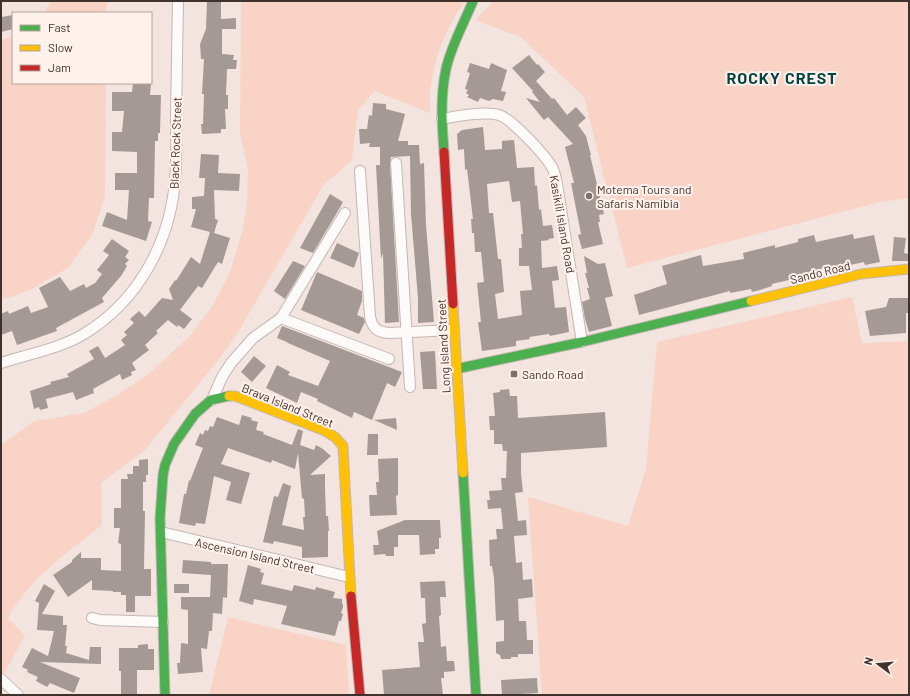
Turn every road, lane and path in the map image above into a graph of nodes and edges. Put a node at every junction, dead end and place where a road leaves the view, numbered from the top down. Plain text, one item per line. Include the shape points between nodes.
1 (178, 1) edge
2 (473, 1) edge
3 (442, 119) junction
4 (396, 163) dead end
5 (360, 170) dead end
6 (345, 213) dead end
7 (909, 268) edge
8 (281, 318) junction
9 (454, 330) junction
10 (408, 332) junction
11 (582, 342) junction
12 (390, 359) dead end
13 (1, 363) edge
14 (456, 368) junction
15 (410, 387) dead end
16 (212, 400) junction
17 (160, 532) junction
18 (349, 577) junction
19 (92, 618) dead end
20 (163, 622) junction
21 (1, 679) edge
22 (18, 695) edge
23 (165, 695) edge
24 (360, 695) edge
25 (476, 695) edge

1 - 13 street, Black Rock Street via 175,180 167,224 159,250 129,296 84,334 63,344
2 - 3 street, Long Island Street via 444,77
3 - 9 street, Long Island Street
3 - 11 street, Kasikili Island Road via 492,113 501,115 514,124 551,166 557,184
4 - 10 street
5 - 10 street via 371,323 382,333
6 - 8 street
7 - 11 street, Sando Road via 861,274
8 - 12 street
8 - 16 street via 253,338 231,363
9 - 10 street
9 - 14 street, Long Island Street
10 - 15 street
11 - 14 street, Sando Road
14 - 25 street, Long Island Street
16 - 17 street, Brava Island Street via 190,421 176,441 168,459 163,475
16 - 18 street, Brava Island Street via 235,396 323,430 335,437 343,446
17 - 18 street, Ascension Island Street
17 - 20 street, Brava Island Street
18 - 24 street, Brava Island Street
19 - 20 street
20 - 23 street, Brava Island Street
21 - 22 street

